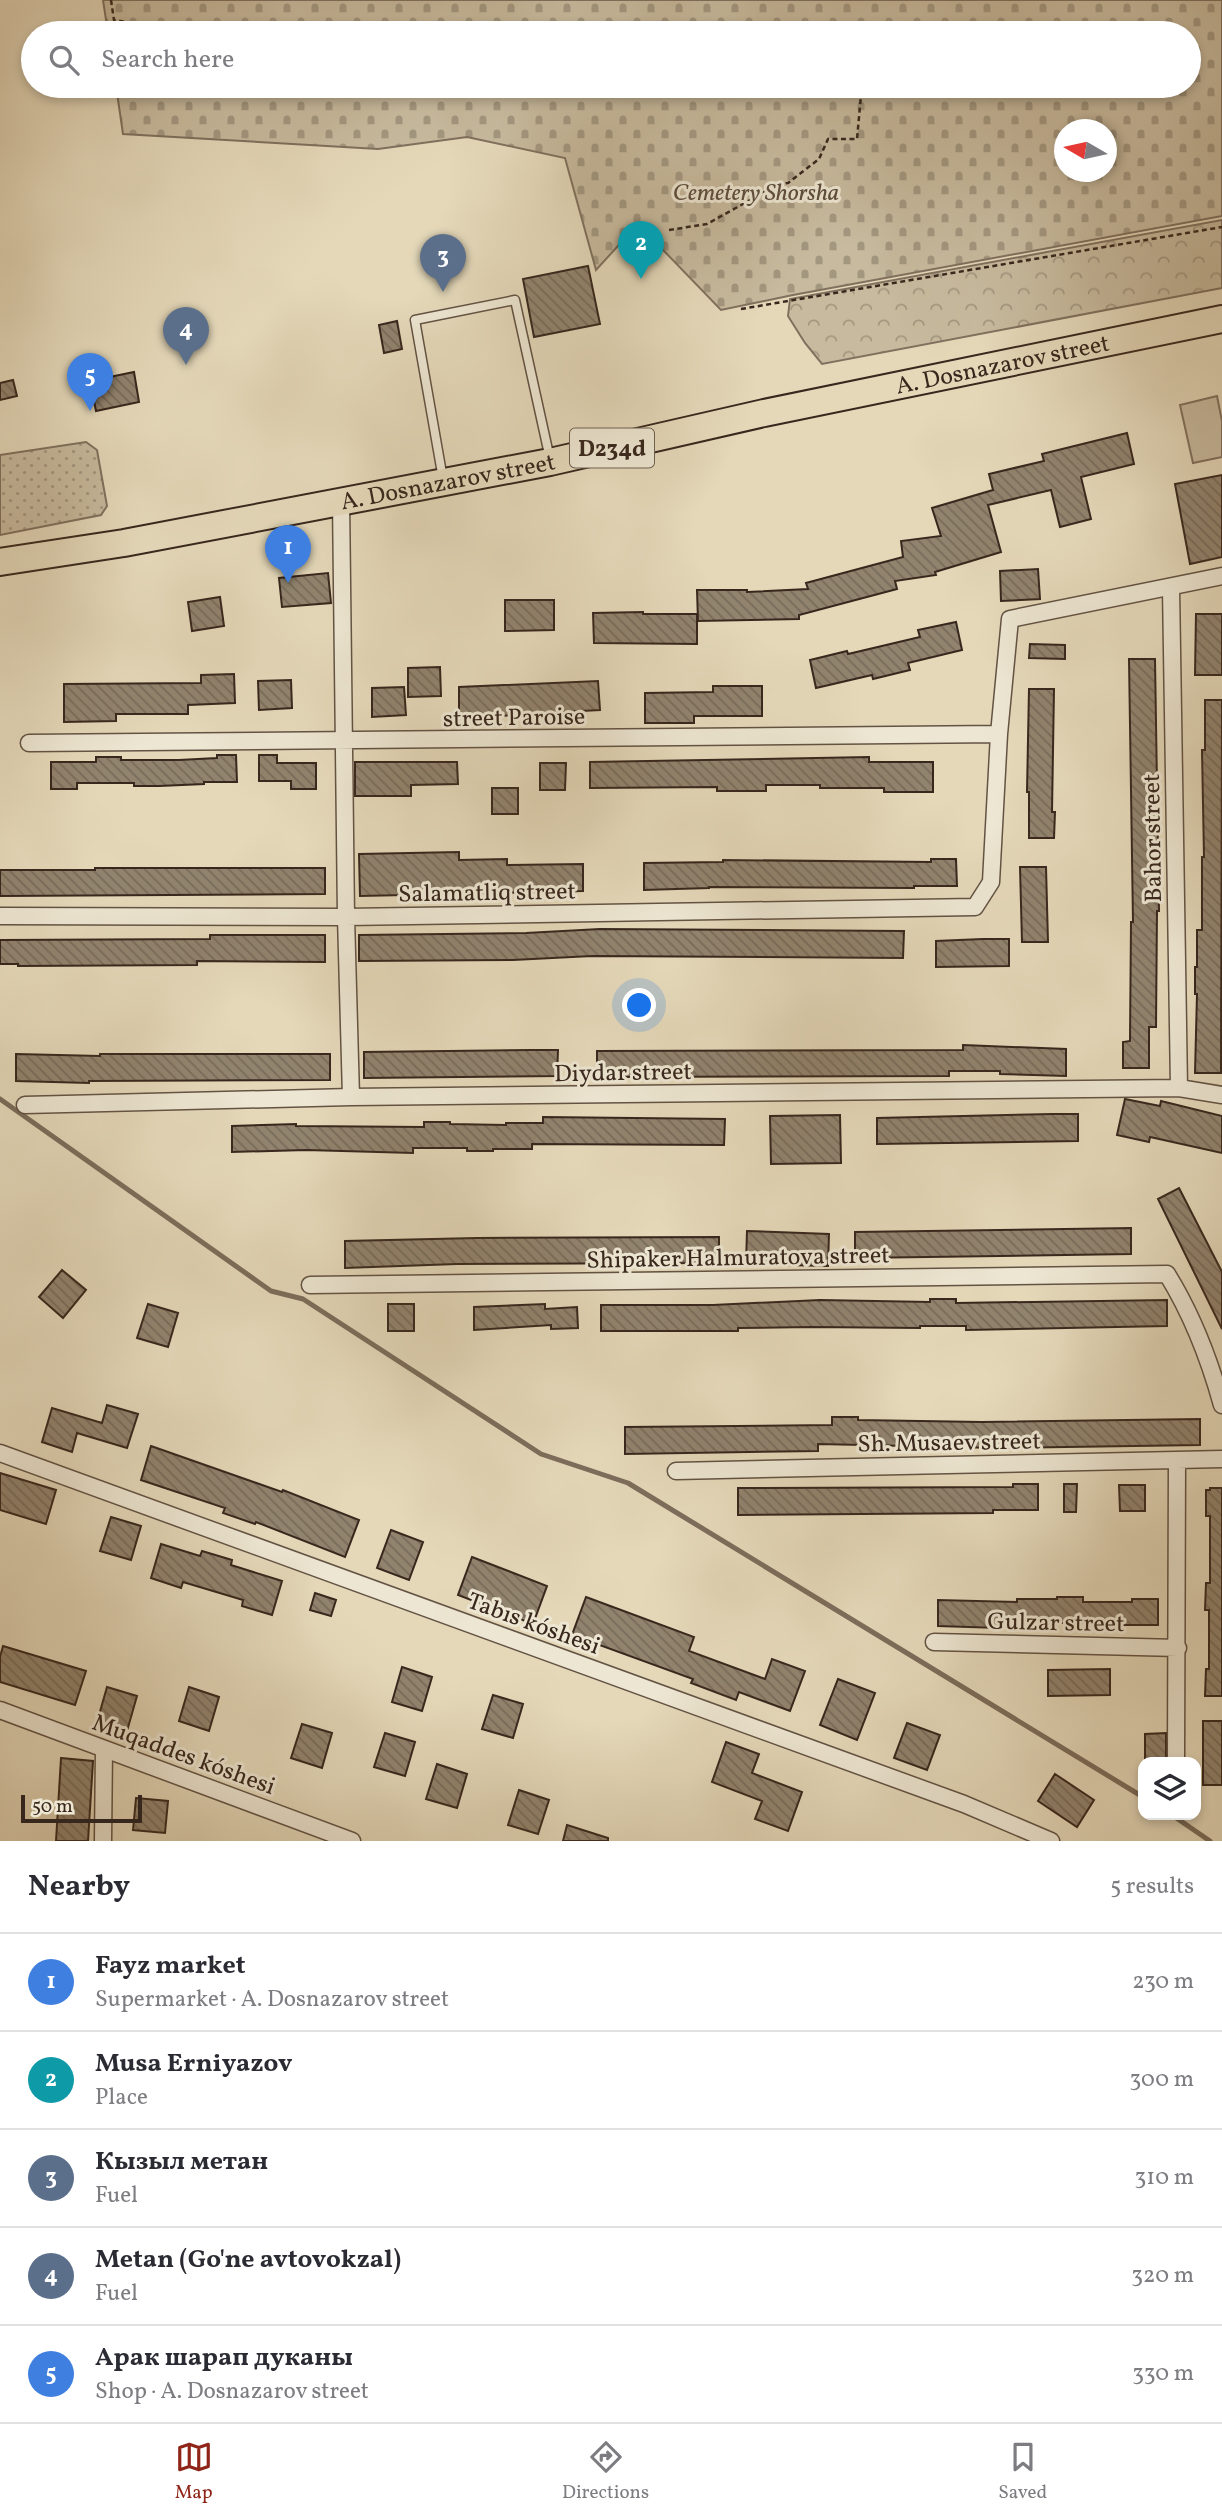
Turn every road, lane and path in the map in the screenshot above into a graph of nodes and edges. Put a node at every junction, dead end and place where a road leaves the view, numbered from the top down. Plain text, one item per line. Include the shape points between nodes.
1 (111, 0) edge
2 (120, 21) edge
3 (861, 98) edge
4 (1222, 227) edge
5 (669, 230) dead end
6 (741, 309) dead end
7 (1222, 319) edge
8 (550, 462) junction
9 (444, 482) junction
10 (341, 500) junction
11 (0, 562) edge
12 (1222, 576) edge
13 (1171, 588) junction
14 (999, 734) junction
15 (344, 741) junction
16 (29, 743) dead end
17 (0, 916) edge
18 (345, 917) junction
19 (1179, 1088) junction
20 (1222, 1095) edge
21 (351, 1097) junction
22 (25, 1105) dead end
23 (310, 1285) dead end
24 (1222, 1405) edge
25 (0, 1453) edge
26 (1222, 1459) edge
27 (1177, 1460) junction
28 (676, 1471) dead end
29 (934, 1643) dead end
30 (1178, 1648) junction
31 (0, 1710) edge
32 (104, 1749) junction
33 (1176, 1757) edge
34 (348, 1840) edge
35 (103, 1841) edge
36 (1052, 1841) edge

1 - 2 path via 114,20
3 - 5 path via 857,139 828,139 819,159 788,183 707,224
4 - 6 path
7 - 8 main road, A. Dosnazarov street / D234d
8 - 9 main road, A. Dosnazarov street / D234d
8 - 9 lane via 515,300 415,320
9 - 10 main road, A. Dosnazarov street / D234d
10 - 11 main road, A. Dosnazarov street / D234d via 124,544
10 - 15 street
12 - 13 street
13 - 14 street via 1010,619
13 - 19 street, Bahor street
14 - 15 street, street Paroise
14 - 18 street, Salamatliq street via 990,882 975,907
15 - 16 street, street Paroise
15 - 18 street
17 - 18 street, Salamatliq street
18 - 21 street
19 - 20 street, Diydar street
19 - 21 street, Diydar street
21 - 22 street, Diydar street
23 - 24 street, Shipaker Halmuratova street via 1167,1275 1187,1307
25 - 36 street, Tabıs kóshesi via 964,1804
26 - 27 street, Sh. Musaev street
27 - 28 street, Sh. Musaev street
27 - 30 street
29 - 30 street, Gulzar street
30 - 33 street
31 - 32 street, Muqaddes kóshesi
32 - 34 street, Muqaddes kóshesi
32 - 35 street

